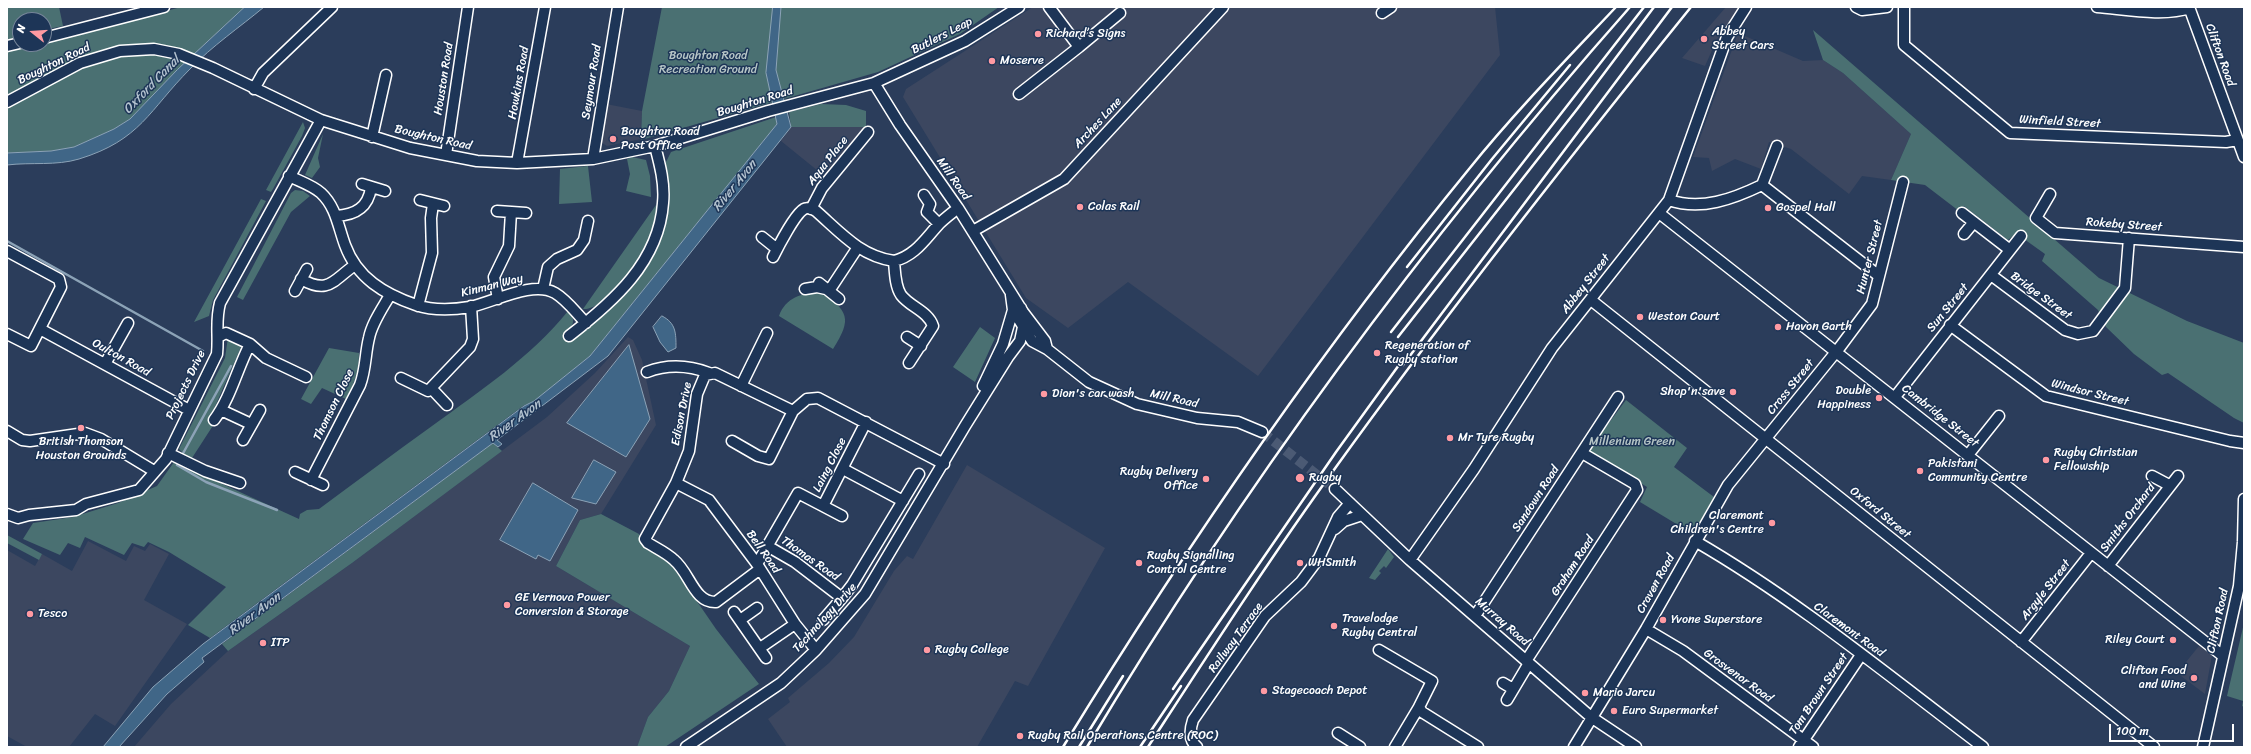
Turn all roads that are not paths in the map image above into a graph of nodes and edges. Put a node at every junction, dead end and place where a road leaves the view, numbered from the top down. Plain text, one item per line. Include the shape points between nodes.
1 (164, 7) edge
2 (332, 7) edge
3 (468, 7) edge
4 (545, 7) edge
5 (1019, 7) edge
6 (1049, 7) edge
7 (1223, 7) edge
8 (1391, 7) edge
9 (1746, 7) edge
10 (1856, 7) edge
11 (1887, 7) edge
12 (1904, 7) edge
13 (2097, 7) edge
14 (2189, 8) edge
15 (614, 9) edge
16 (1120, 13) dead end
17 (1382, 13) dead end
18 (52, 36) edge
19 (1079, 47) junction
20 (386, 75) dead end
21 (874, 83) junction
22 (254, 89) junction
23 (1019, 94) dead end
24 (7, 102) edge
25 (321, 120) junction
26 (868, 132) dead end
27 (372, 137) junction
28 (2237, 140) junction
29 (655, 146) junction
30 (1777, 146) dead end
31 (446, 155) junction
32 (2244, 156) edge
33 (594, 159) junction
34 (517, 163) junction
35 (289, 176) junction
36 (1903, 182) dead end
37 (1762, 185) junction
38 (385, 191) dead end
39 (2050, 194) dead end
40 (924, 195) dead end
41 (420, 200) dead end
42 (1669, 200) junction
43 (434, 204) junction
44 (444, 206) dead end
45 (958, 208) junction
46 (812, 209) junction
47 (497, 212) dead end
48 (512, 212) junction
49 (526, 213) dead end
50 (1962, 213) dead end
51 (1659, 214) junction
52 (336, 216) junction
53 (588, 221) dead end
54 (1974, 222) junction
55 (939, 224) junction
56 (973, 231) junction
57 (1964, 234) dead end
58 (2021, 236) dead end
59 (762, 237) dead end
60 (2129, 238) junction
61 (858, 247) junction
62 (2244, 247) edge
63 (2010, 250) junction
64 (7, 251) edge
65 (894, 261) junction
66 (355, 265) junction
67 (307, 269) dead end
68 (1991, 275) junction
69 (1879, 276) junction
70 (301, 279) junction
71 (824, 288) junction
72 (543, 289) junction
73 (805, 289) dead end
74 (295, 290) dead end
75 (390, 295) junction
76 (498, 299) junction
77 (839, 299) dead end
78 (1591, 300) junction
79 (418, 306) junction
80 (471, 306) junction
81 (1017, 309) junction
82 (128, 323) dead end
83 (586, 323) junction
84 (1950, 325) junction
85 (1028, 326) junction
86 (40, 328) junction
87 (767, 333) dead end
88 (7, 334) edge
89 (569, 336) dead end
90 (218, 337) junction
91 (907, 337) dead end
92 (1020, 341) junction
93 (1032, 341) junction
94 (250, 344) junction
95 (921, 346) junction
96 (1002, 346) junction
97 (1047, 349) junction
98 (1836, 351) junction
99 (909, 363) dead end
100 (105, 364) junction
101 (647, 372) dead end
102 (709, 373) junction
103 (306, 377) dead end
104 (401, 378) dead end
105 (741, 386) junction
106 (431, 388) junction
107 (1618, 397) dead end
108 (1895, 397) junction
109 (447, 405) dead end
110 (189, 410) junction
111 (221, 410) junction
112 (260, 410) dead end
113 (793, 411) junction
114 (1999, 416) dead end
115 (214, 420) dead end
116 (866, 422) junction
117 (251, 424) junction
118 (965, 426) junction
119 (7, 431) edge
120 (1262, 432) tunnel mouth
121 (1766, 438) junction
122 (243, 440) dead end
123 (732, 441) dead end
124 (2244, 443) edge
125 (1582, 453) junction
126 (170, 454) junction
127 (1968, 455) junction
128 (944, 464) junction
129 (843, 469) junction
130 (154, 472) junction
131 (294, 472) dead end
132 (919, 474) dead end
133 (2152, 476) dead end
134 (2178, 476) dead end
135 (311, 480) junction
136 (240, 483) dead end
137 (676, 483) junction
138 (323, 485) dead end
139 (2169, 485) junction
140 (1335, 489) tunnel mouth
141 (2244, 499) edge
142 (903, 501) junction
143 (823, 506) junction
144 (1356, 509) junction
145 (7, 514) edge
146 (842, 516) dead end
147 (1333, 530) junction
148 (1695, 541) junction
149 (768, 547) junction
150 (2091, 553) junction
151 (1410, 560) junction
152 (758, 566) junction
153 (2108, 566) junction
154 (842, 598) junction
155 (757, 608) dead end
156 (1475, 616) junction
157 (822, 620) dead end
158 (795, 624) junction
159 (1646, 629) junction
160 (2021, 642) junction
161 (760, 648) junction
162 (816, 650) junction
163 (1379, 650) dead end
164 (1861, 655) junction
165 (2223, 656) junction
166 (766, 658) dead end
167 (1528, 662) junction
168 (1503, 683) dead end
169 (1514, 689) junction
170 (1507, 700) dead end
171 (1419, 707) junction
172 (1591, 717) junction
173 (1338, 733) dead end
174 (1801, 744) edge
175 (686, 747) edge
176 (1197, 747) edge
177 (1360, 747) edge
178 (1395, 747) edge
179 (1478, 747) edge
180 (1574, 747) edge
181 (1636, 747) edge
182 (1813, 747) edge
183 (1983, 747) edge
184 (2154, 747) edge
185 (2203, 747) edge

1 - 18 street
2 - 22 street via 263,73
3 - 31 street, Houston Road
4 - 34 street, Howkins Road
5 - 21 street, Butlers Leap via 965,41
6 - 19 street
7 - 56 street, Arches Lane via 1064,179
8 - 17 street
9 - 42 street, Abbey Street via 1727,37
10 - 11 street via 1862,10
12 - 28 street, Winfield Street via 1904,45 2010,133 2226,142
13 - 14 street via 2166,12 2179,12
14 - 28 street, Clifton Road
15 - 33 street, Seymour Road
16 - 19 street
19 - 23 street
20 - 27 street
21 - 29 street, Boughton Road via 768,111
21 - 45 street, Mill Road
22 - 24 street, Boughton Road via 214,68 179,54 154,49 120,51 80,63
22 - 25 street, Boughton Road
25 - 27 street, Boughton Road
25 - 35 street, Projects Drive
26 - 46 street, Aqua Place via 822,188
27 - 31 street, Boughton Road
28 - 32 street, Clifton Road
29 - 33 street, Boughton Road
29 - 83 street via 663,180 663,203 660,225 652,247 635,274 611,301
30 - 37 street
31 - 34 street, Boughton Road via 477,161
33 - 34 street, Boughton Road
35 - 52 street, Kinman Way via 320,192 330,203
35 - 90 street, Projects Drive via 220,303 215,320
36 - 69 street, Hunter Street
37 - 42 street via 1741,195 1705,205 1692,206
37 - 69 street
38 - 52 street via 366,186 369,200 366,204 358,210
39 - 60 street, Rokeby Street via 2036,218 2055,233
40 - 55 street via 930,204 927,212
41 - 43 street
42 - 51 street, Abbey Street
43 - 44 street
43 - 79 street via 431,218 432,253
45 - 55 street
45 - 56 street, Mill Road
46 - 59 street via 804,209 798,215 775,253
46 - 61 street
47 - 48 street
48 - 49 street
48 - 76 street via 509,246 494,277
50 - 54 street
51 - 78 street, Abbey Street
51 - 98 street, Cambridge Street
52 - 66 street, Kinman Way via 345,245
53 - 72 street via 584,240 577,250 557,259 548,267
54 - 57 street
54 - 63 street
55 - 65 street via 914,252 904,259
56 - 81 street, Mill Road via 1010,291
58 - 63 street, Sun Street
60 - 62 street, Rokeby Street
60 - 68 street, Bridge Street via 2126,288 2101,322 2093,330 2083,334 2065,330
61 - 65 street via 877,259
61 - 71 street
63 - 68 street, Sun Street
64 - 86 street via 59,279 61,287
65 - 95 street via 897,284 902,296 931,320 933,326
66 - 70 street via 326,287 314,286
66 - 75 street, Kinman Way via 375,286
67 - 70 street
68 - 84 street, Sun Street
69 - 98 street, Hunter Street via 1872,304
70 - 74 street
71 - 73 street
71 - 77 street
72 - 76 street, Kinman Way via 525,290
72 - 83 street, Kinman Way via 561,297
75 - 79 street, Kinman Way
75 - 135 street, Thomson Close via 369,338 360,385
76 - 80 street, Kinman Way
78 - 121 street, Oxford Street
78 - 151 street, Abbey Street via 1552,348 1474,469
79 - 80 street, Kinman Way via 449,310
80 - 106 street via 473,339 470,347
81 - 85 street
81 - 96 street, Technology Drive
82 - 100 street
83 - 89 street
84 - 108 street, Sun Street
84 - 124 street, Windsor Street via 2046,396
85 - 92 street
85 - 93 street
85 - 96 street
85 - 97 street via 1045,342
86 - 88 street via 31,346
86 - 100 street, Oulton Road
87 - 105 street
90 - 94 street via 226,333
90 - 110 street, Projects Drive via 217,354
91 - 95 street
92 - 93 street
92 - 118 street, Technology Drive
93 - 97 street
94 - 103 street via 266,358
94 - 111 street
95 - 99 street
96 - 118 street, Technology Drive
97 - 120 street, Mill Road via 1089,382 1137,404 1197,418 1238,422
98 - 108 street, Cambridge Street
98 - 121 street, Cross Street
100 - 110 street, Oulton Road
101 - 102 street via 656,364 695,368
102 - 105 street, Edison Drive via 715,373
102 - 137 street, Edison Drive via 704,375 697,394 692,441
104 - 106 street via 428,391
105 - 113 street, Edison Drive
106 - 109 street
107 - 125 street, Sandown Road
108 - 127 street, Cambridge Street
110 - 126 street, Projects Drive
111 - 115 street
111 - 117 street
112 - 117 street
113 - 116 street via 807,399 818,398
113 - 123 street via 769,459 758,456
114 - 127 street
116 - 128 street
116 - 129 street, Laing Close
117 - 122 street
118 - 128 street, Technology Drive
119 - 130 street via 22,440 30,441 85,433 101,439
121 - 148 street, Craven Road via 1732,480
121 - 160 street, Oxford Street
125 - 156 street, Sandown Road
125 - 167 street, Graham Road via 1635,484 1637,490
126 - 130 street, Projects Drive
126 - 136 street
127 - 150 street, Cambridge Street
128 - 162 street, Technology Drive via 865,594
129 - 142 street
129 - 143 street, Laing Close
130 - 145 street, Projects Drive via 139,490 86,504 76,510 18,518
131 - 135 street
132 - 142 street, Thomas Road
133 - 139 street, Smiths Orchard
134 - 139 street, Smiths Orchard
135 - 138 street
137 - 152 street, Bell Road via 709,500
137 - 152 street, Edison Drive via 645,539 675,560 700,597 707,602 716,602
139 - 153 street, Smiths Orchard
140 - 144 street
141 - 165 street, Clifton Road via 2239,586
142 - 154 street, Thomas Road
143 - 146 street
143 - 149 street, Laing Close via 798,493
144 - 147 street, Railway Terrace
144 - 147 street, Railway Terrace via 1338,517
144 - 151 street, Murray Road
147 - 176 street, Railway Terrace via 1316,562 1301,582 1265,616 1193,720 1190,732
148 - 159 street, Craven Road
148 - 164 street, Claremont Road via 1746,572
149 - 152 street, Laing Close
149 - 154 street, Thomas Road via 795,562
150 - 153 street, Cambridge Street
150 - 160 street, Argyle Street
151 - 156 street, Murray Road
152 - 158 street, Bell Road
153 - 165 street, Cambridge Street
154 - 157 street
155 - 161 street via 737,616
156 - 167 street, Murray Road
158 - 161 street
158 - 162 street, Bell Road
159 - 172 street, Craven Road
159 - 174 street, Grosvenor Road via 1683,651
160 - 184 street, Oxford Street
161 - 166 street
162 - 175 street, Technology Drive via 781,683
163 - 171 street via 1432,681
164 - 174 street, Tom Brown Street
164 - 183 street, Claremont Road
165 - 185 street, Clifton Road
167 - 169 street, Graham Road
167 - 172 street, Murray Road
168 - 169 street
169 - 170 street, Graham Road
171 - 178 street
171 - 179 street via 1422,712
172 - 180 street, Craven Road
172 - 181 street, Murray Road
173 - 177 street
174 - 182 street, Grosvenor Road

